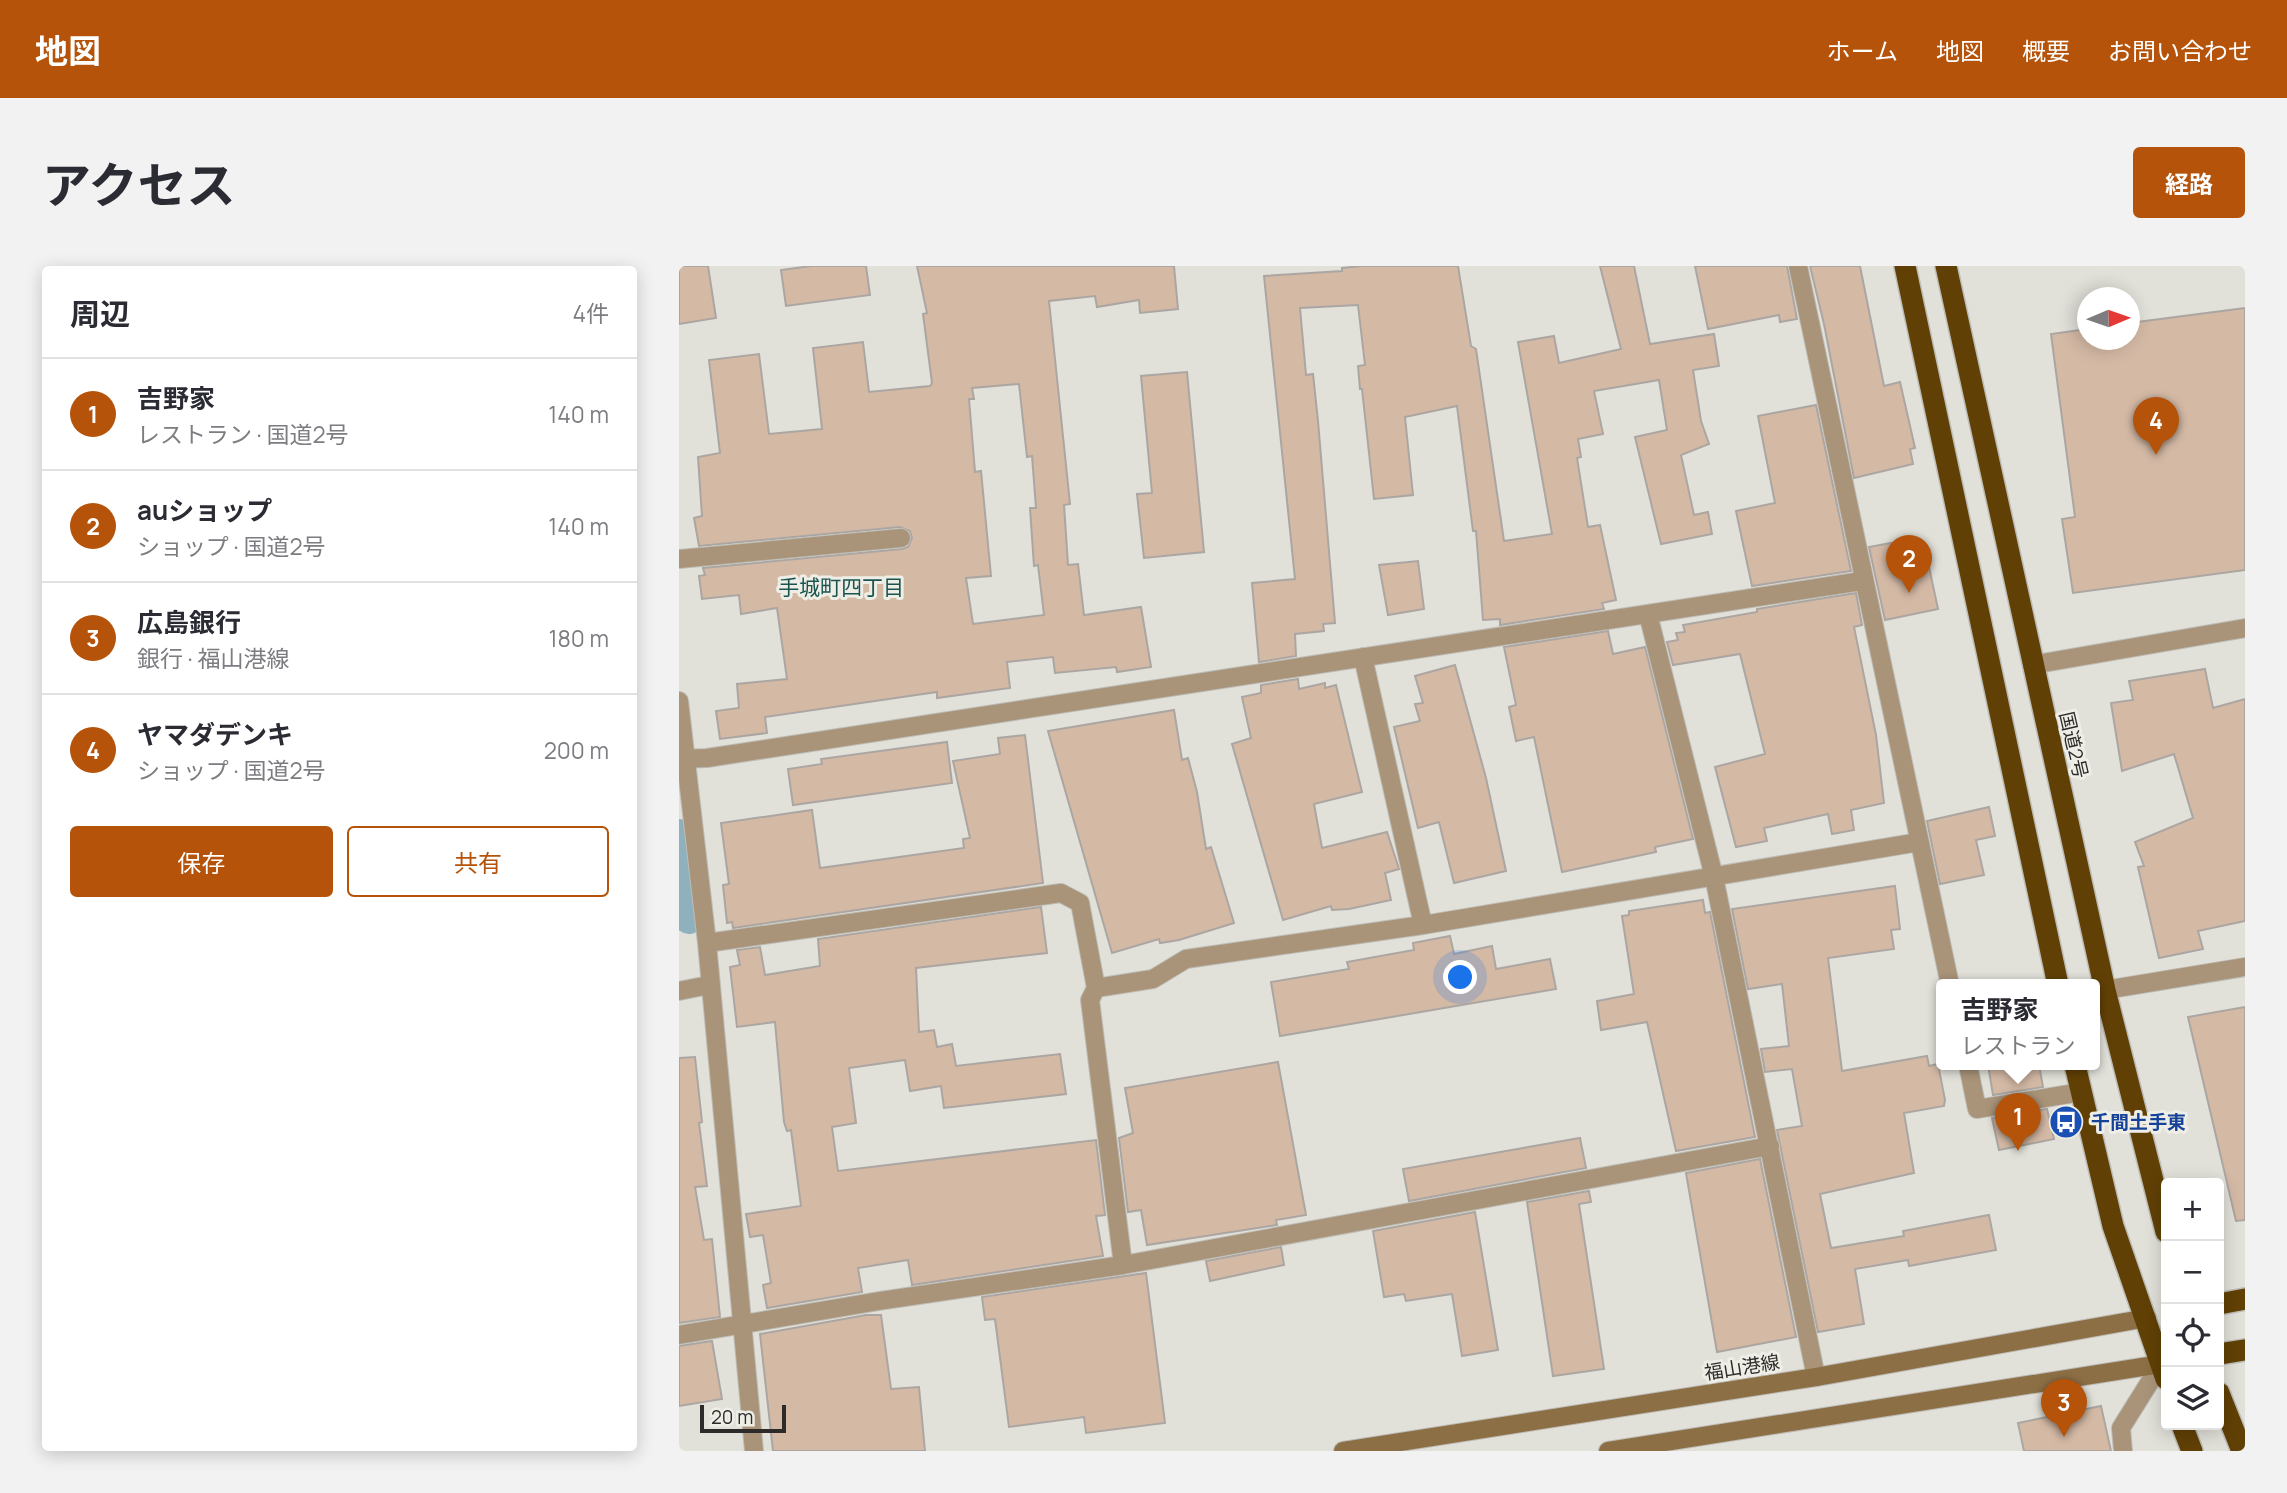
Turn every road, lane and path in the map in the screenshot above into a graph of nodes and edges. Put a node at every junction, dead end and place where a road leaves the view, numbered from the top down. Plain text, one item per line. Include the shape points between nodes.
1 (1798, 266) edge
2 (1905, 266) edge
3 (1946, 266) edge
4 (901, 538) dead end
5 (679, 559) edge
6 (1862, 581) junction
7 (1648, 614) junction
8 (2245, 628) edge
9 (1363, 657) junction
10 (2032, 666) junction
11 (679, 701) edge
12 (682, 759) edge
13 (1919, 842) junction
14 (1714, 877) junction
15 (1423, 925) junction
16 (707, 943) junction
17 (2245, 967) edge
18 (1949, 979) edge
19 (2057, 979) edge
20 (709, 985) junction
21 (1096, 988) junction
22 (2105, 990) junction
23 (679, 991) edge
24 (1969, 1070) edge
25 (2076, 1070) edge
26 (2081, 1092) junction
27 (1770, 1146) junction
28 (2161, 1212) edge
29 (1123, 1265) junction
30 (2245, 1299) edge
31 (2224, 1303) edge
32 (2157, 1316) edge
33 (745, 1324) junction
34 (679, 1335) edge
35 (2245, 1350) edge
36 (2224, 1353) edge
37 (2165, 1367) edge
38 (2161, 1369) edge
39 (2161, 1373) edge
40 (1816, 1377) junction
41 (2224, 1406) edge
42 (2184, 1430) edge
43 (754, 1451) edge
44 (1343, 1451) edge
45 (1608, 1451) edge
46 (2123, 1451) edge
47 (2192, 1451) edge
48 (2242, 1451) edge

1 - 6 street
2 - 19 highway
3 - 10 highway, 国道2号
4 - 5 street
6 - 7 street
6 - 13 street
7 - 9 street
7 - 14 street
8 - 10 street
9 - 12 street
9 - 15 street
10 - 22 highway, 国道2号
11 - 12 street
12 - 16 street
13 - 14 street
13 - 18 street
14 - 15 street
14 - 27 street
15 - 21 street via 1186,959 1153,979
16 - 20 street
16 - 21 street via 1061,893 1080,903
17 - 22 street
20 - 23 street
20 - 33 street
21 - 29 street via 1090,1000
22 - 28 highway, 国道2号
24 - 26 street via 1977,1109
25 - 26 highway
26 - 32 highway via 2113,1226
27 - 29 street
27 - 40 street
29 - 33 street
30 - 31 highway
32 - 37 highway
32 - 40 main road, 福山港線
33 - 34 street
33 - 43 street
35 - 36 highway
38 - 45 main road
39 - 46 street via 2121,1428
40 - 44 main road, 福山港線
41 - 48 highway
42 - 47 highway

